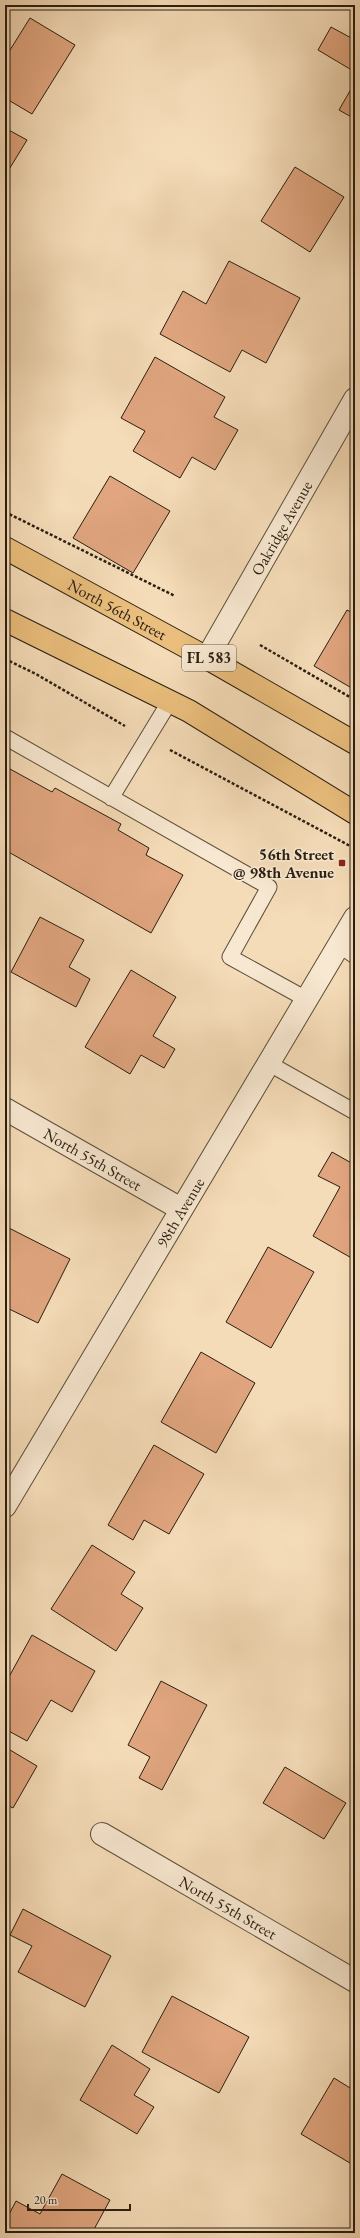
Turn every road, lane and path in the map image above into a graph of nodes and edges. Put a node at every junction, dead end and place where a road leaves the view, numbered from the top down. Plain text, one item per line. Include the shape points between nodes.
1 (355, 399) edge
2 (5, 512) edge
3 (5, 548) edge
4 (175, 596) dead end
5 (5, 620) edge
6 (260, 645) dead end
7 (207, 658) junction
8 (5, 659) edge
9 (170, 700) junction
10 (355, 700) edge
11 (5, 737) edge
12 (147, 738) junction
13 (355, 742) edge
14 (112, 798) junction
15 (355, 812) edge
16 (352, 847) dead end
17 (355, 918) edge
18 (347, 951) edge
19 (306, 999) junction
20 (268, 1062) junction
21 (5, 1109) edge
22 (355, 1112) edge
23 (181, 1209) junction
24 (5, 1506) edge
25 (102, 1834) dead end
26 (355, 1981) edge

1 - 7 street, Oakridge Avenue
2 - 4 path
3 - 7 main road, North 56th Street / FL 583
5 - 9 main road
6 - 10 path
7 - 13 main road, North 56th Street / FL 583
8 - 12 path
9 - 12 lane
9 - 15 main road
11 - 14 lane
12 - 14 lane
12 - 16 path
14 - 19 lane via 269,887 230,957
17 - 18 street, 98th Avenue
18 - 19 street, 98th Avenue
19 - 20 street, 98th Avenue
20 - 22 lane
20 - 23 street, 98th Avenue
21 - 23 street, North 55th Street
23 - 24 street, 98th Avenue
25 - 26 street, North 55th Street

